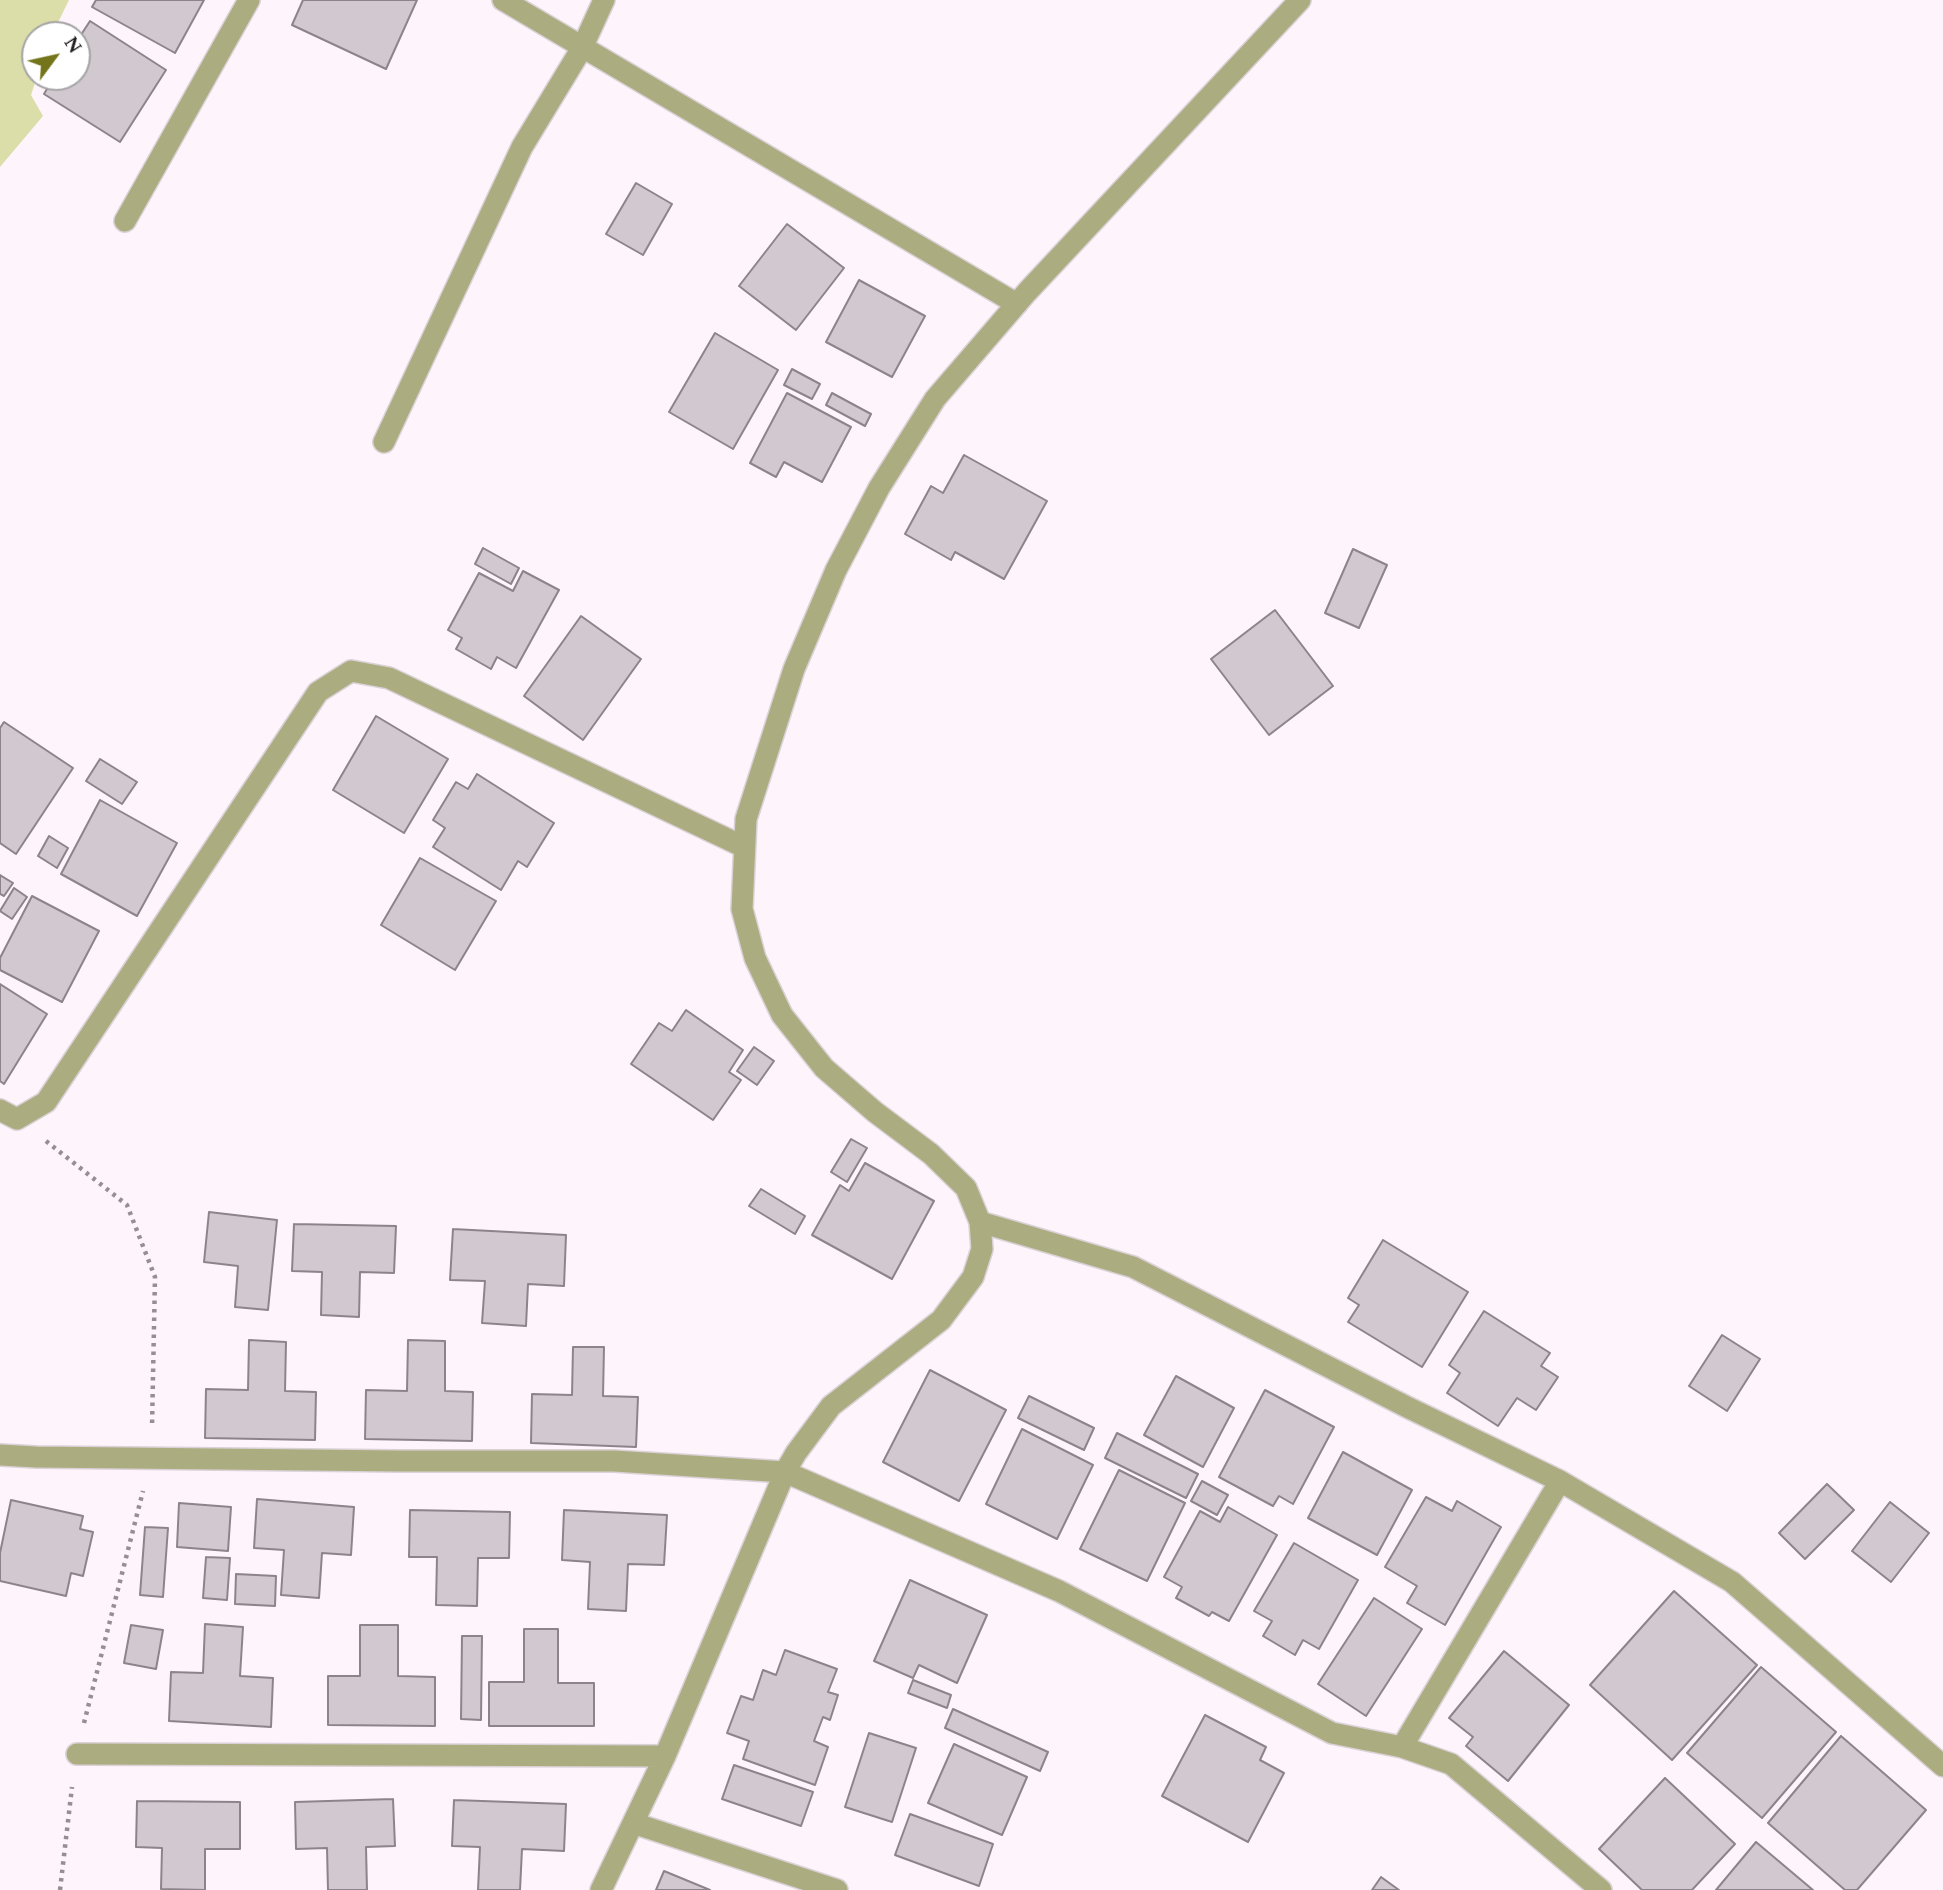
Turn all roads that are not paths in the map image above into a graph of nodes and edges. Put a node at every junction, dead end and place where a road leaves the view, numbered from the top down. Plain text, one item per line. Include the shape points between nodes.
1 (250, 0) edge
2 (503, 0) edge
3 (604, 0) edge
4 (1300, 0) edge
5 (582, 48) junction
6 (125, 221) dead end
7 (1017, 304) junction
8 (384, 442) dead end
9 (744, 847) junction
10 (0, 1110) edge
11 (980, 1222) junction
12 (0, 1455) edge
13 (785, 1472) junction
14 (1560, 1481) junction
15 (1402, 1747) junction
16 (77, 1754) dead end
17 (665, 1756) junction
18 (1943, 1766) edge
19 (633, 1823) junction
20 (601, 1890) edge
21 (837, 1890) edge
22 (1601, 1890) edge

1 - 6 street
2 - 5 street
3 - 5 street
4 - 7 street
5 - 7 street
5 - 8 street via 522,147
7 - 9 street via 934,399 878,488 836,570 794,669 746,819
9 - 10 street via 389,678 351,671 318,692 46,1102 17,1119
9 - 11 street via 741,909 755,958 782,1015 824,1068 966,1188
11 - 13 street via 982,1249 973,1277 941,1320 831,1406
11 - 14 street via 1133,1267
12 - 13 street via 614,1461
13 - 15 street via 1059,1591 1332,1733
13 - 17 street
14 - 15 street
14 - 18 street via 1732,1582
15 - 22 street via 1451,1764
16 - 17 street
17 - 19 street
19 - 20 street
19 - 21 street

